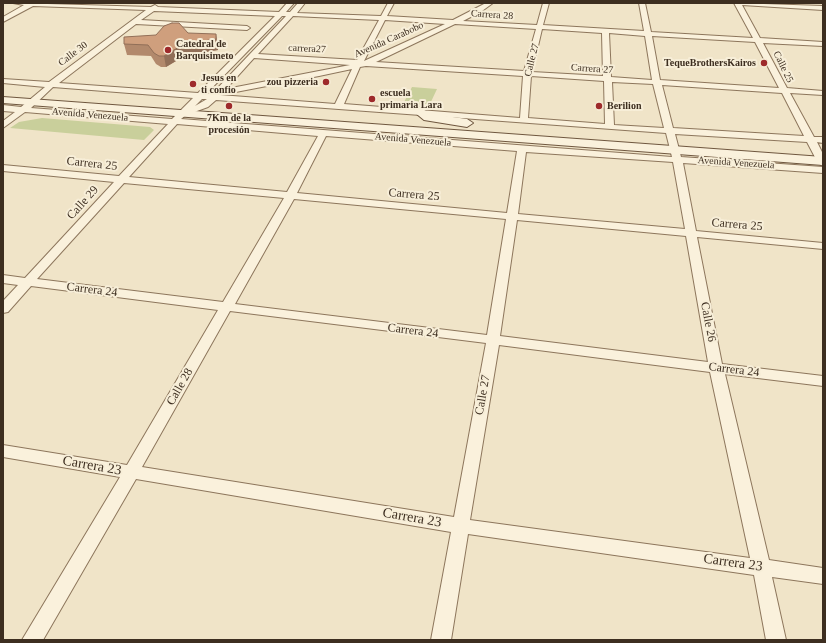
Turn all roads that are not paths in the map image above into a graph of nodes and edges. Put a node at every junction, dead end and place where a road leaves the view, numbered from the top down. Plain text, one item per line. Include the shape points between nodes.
1 (16, 3) edge
2 (32, 3) edge
3 (161, 3) edge
4 (199, 3) edge
5 (291, 3) edge
6 (302, 3) edge
7 (391, 3) edge
8 (490, 3) edge
9 (546, 3) edge
10 (642, 3) edge
11 (738, 3) edge
12 (823, 8) edge
13 (153, 9) junction
14 (190, 10) junction
15 (282, 12) junction
16 (292, 13) junction
17 (383, 18) junction
18 (3, 20) edge
19 (135, 22) junction
20 (454, 22) junction
21 (247, 28) dead end
22 (540, 28) junction
23 (605, 32) junction
24 (648, 34) junction
25 (759, 40) junction
26 (823, 44) edge
27 (253, 56) junction
28 (361, 64) junction
29 (527, 75) junction
30 (606, 80) junction
31 (3, 81) edge
32 (657, 83) junction
33 (52, 84) junction
34 (3, 90) edge
35 (783, 90) junction
36 (42, 93) junction
37 (823, 93) edge
38 (218, 94) junction
39 (234, 94) junction
40 (3, 100) edge
41 (203, 100) junction
42 (192, 104) junction
43 (339, 105) junction
44 (28, 106) junction
45 (3, 108) edge
46 (419, 111) junction
47 (178, 118) junction
48 (524, 119) junction
49 (3, 125) edge
50 (610, 126) junction
51 (370, 127) junction
52 (534, 129) junction
53 (324, 132) junction
54 (673, 144) junction
55 (500, 147) junction
56 (522, 149) junction
57 (820, 154) edge
58 (3, 168) edge
59 (122, 180) junction
60 (290, 196) junction
61 (512, 217) junction
62 (691, 234) junction
63 (823, 246) edge
64 (3, 279) edge
65 (28, 282) junction
66 (225, 308) junction
67 (3, 309) edge
68 (493, 340) junction
69 (716, 368) junction
70 (823, 381) edge
71 (3, 451) edge
72 (132, 472) junction
73 (460, 526) junction
74 (761, 566) junction
75 (823, 576) edge
76 (32, 640) edge
77 (442, 640) edge
78 (776, 640) edge

1 - 2 street, Carrera 28
2 - 13 street, Carrera 28
2 - 18 street
3 - 13 street, Calle 30
4 - 14 street
5 - 15 street
6 - 16 street
7 - 17 street
8 - 20 street, Avenida Carabobo
9 - 22 street, Calle 27
10 - 24 street, Calle 26
11 - 12 street
11 - 25 street, Calle 25
13 - 14 street, Carrera 28
13 - 19 street, Calle 30
14 - 15 street, Carrera 28
15 - 16 street, Carrera 28
15 - 41 street
16 - 17 street, Carrera 28
16 - 27 street
17 - 20 street, Carrera 28
17 - 28 street
19 - 21 street
19 - 33 street, Calle 30
20 - 22 street, Carrera 28
20 - 28 street, Avenida Carabobo
22 - 23 street, Carrera 28
22 - 29 street, Calle 27
23 - 24 street, Carrera 28
23 - 30 street
24 - 25 street, Carrera 28
24 - 32 street, Calle 26
25 - 26 street, Carrera 28
25 - 35 street, Calle 25
27 - 28 street, carrera27
27 - 38 street
28 - 29 street, Carrera 27
28 - 39 street, Avenida Carabobo
28 - 43 street
29 - 30 street, Carrera 27
29 - 48 street, Calle 27
30 - 32 street, Carrera 27
30 - 50 street
31 - 33 street, Avenida Venezuela
32 - 35 street, Carrera 27
32 - 54 street, Calle 26
33 - 36 street, Calle 30
33 - 41 street, Avenida Venezuela
34 - 36 street, Avenida Venezuela
35 - 37 street, Carrera 27
35 - 57 street, Calle 25
36 - 42 street, Avenida Venezuela
36 - 44 street, Calle 30
38 - 39 street, Avenida Venezuela
38 - 41 street, Avenida Venezuela
39 - 43 street, Avenida Venezuela
40 - 44 street, Avenida Venezuela
41 - 42 street, Avenida Venezuela
41 - 47 street
41 - 52 street, Avenida Venezuela
42 - 47 street, Calle 29
43 - 46 street, Avenida Venezuela
44 - 45 street, Avenida Venezuela
44 - 47 street, Avenida Venezuela
44 - 49 street, Calle 30
46 - 48 street, Avenida Venezuela
46 - 52 street via 428,117 451,121
47 - 51 street, Avenida Venezuela
47 - 53 street, Avenida Venezuela
47 - 59 street, Calle 29
48 - 50 street, Avenida Venezuela
50 - 54 street, Avenida Venezuela
51 - 54 street, Avenida Venezuela
51 - 55 street via 429,138 489,143
52 - 54 street, Avenida Venezuela
53 - 55 street, Avenida Venezuela
53 - 60 street, Calle 28
54 - 56 street, Avenida Venezuela
54 - 57 street, Avenida Venezuela
54 - 57 street, Avenida Venezuela
54 - 62 street, Calle 26
55 - 56 street, Avenida Venezuela
56 - 61 street, Calle 27
58 - 59 street, Carrera 25
59 - 60 street, Carrera 25
59 - 65 street, Calle 29
60 - 61 street, Carrera 25
60 - 66 street, Calle 28
61 - 62 street, Carrera 25
61 - 68 street, Calle 27
62 - 63 street, Carrera 25
62 - 69 street, Calle 26
64 - 65 street, Carrera 24
65 - 66 street, Carrera 24
65 - 67 street, Calle 29
66 - 68 street, Carrera 24
66 - 72 street, Calle 28
68 - 69 street, Carrera 24
68 - 73 street, Calle 27
69 - 70 street, Carrera 24
69 - 74 street, Calle 26
71 - 72 street, Carrera 23
72 - 73 street, Carrera 23
72 - 76 street, Calle 28
73 - 74 street, Carrera 23
73 - 77 street, Calle 27
74 - 75 street, Carrera 23
74 - 78 street, Calle 26

